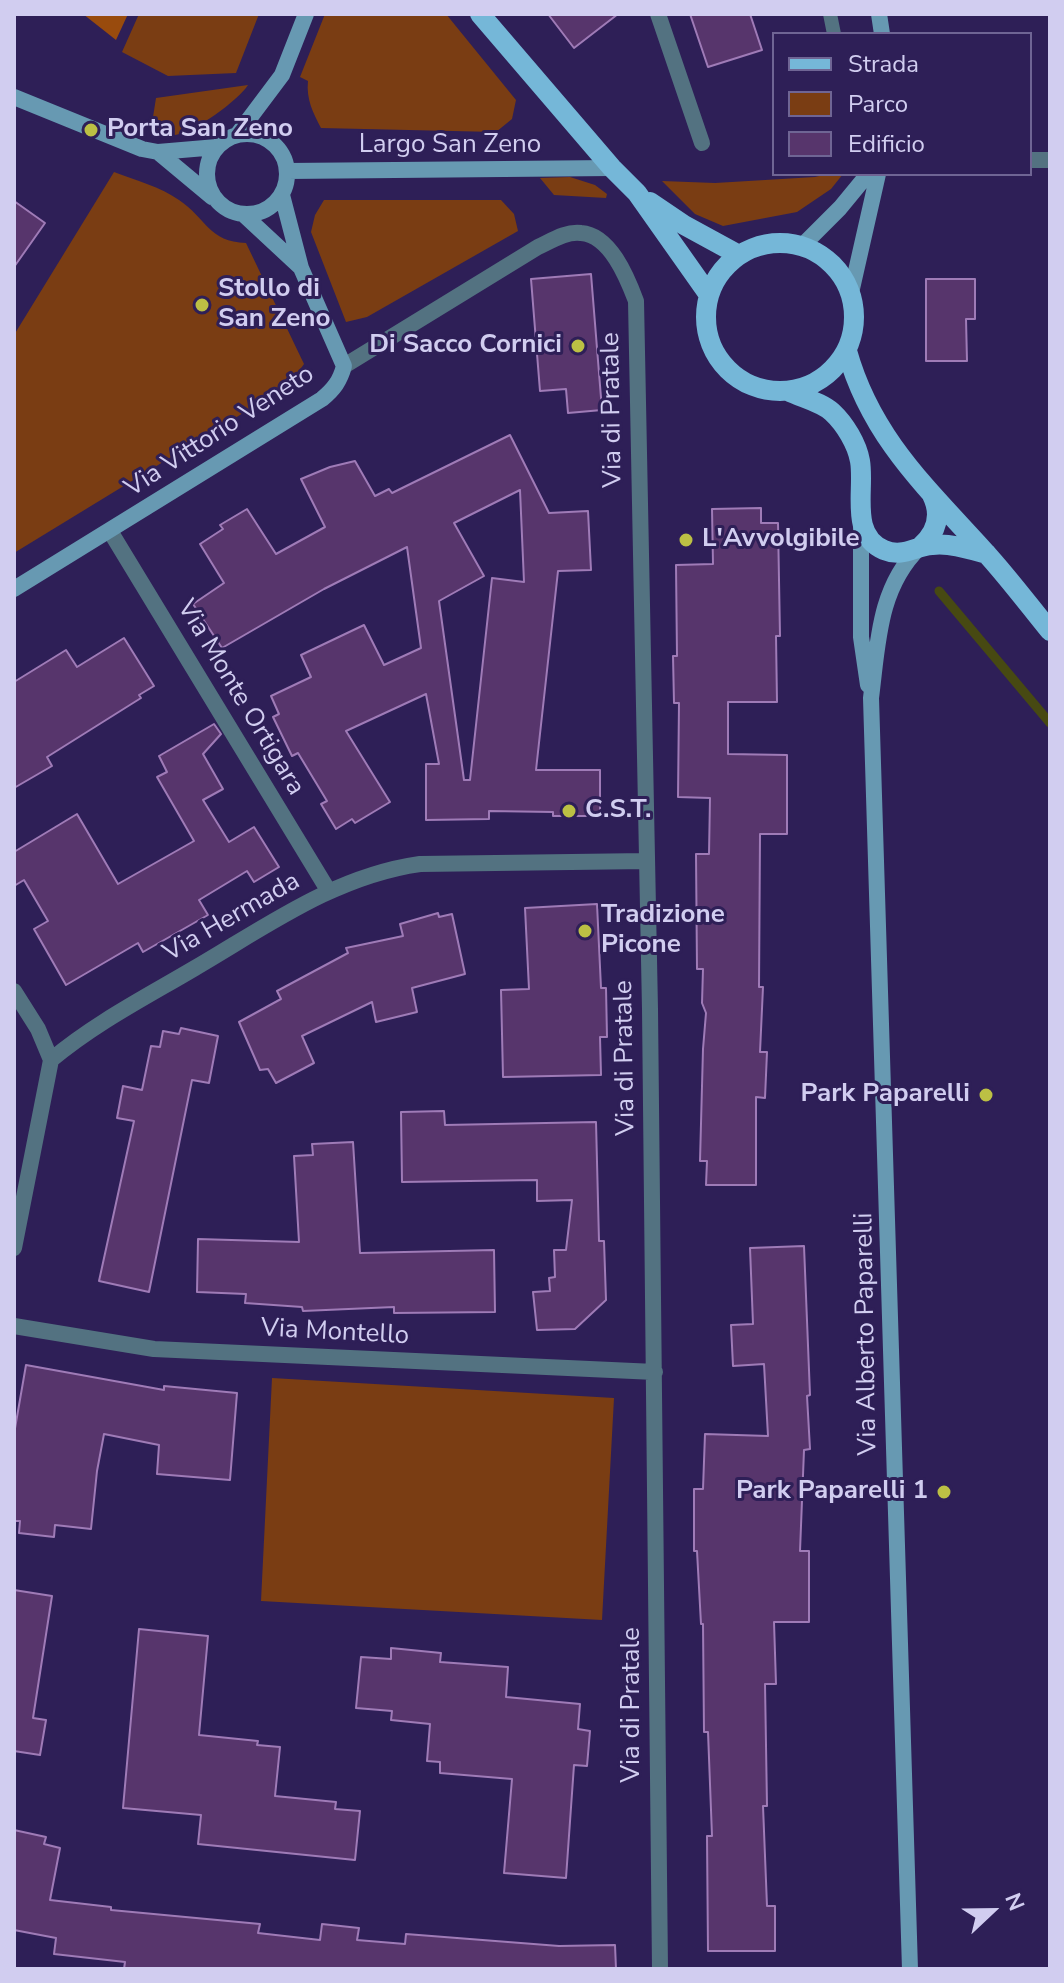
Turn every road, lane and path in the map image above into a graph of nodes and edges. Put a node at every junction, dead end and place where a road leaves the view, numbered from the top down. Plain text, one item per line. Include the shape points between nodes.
1 (306, 14) edge
2 (480, 14) edge
3 (658, 14) edge
4 (14, 97) edge
5 (237, 135) junction
6 (702, 143) dead end
7 (217, 147) junction
8 (158, 152) junction
9 (612, 168) junction
10 (287, 171) junction
11 (866, 176) edge
12 (878, 176) edge
13 (637, 193) junction
14 (282, 195) junction
15 (216, 199) junction
16 (243, 214) junction
17 (802, 246) junction
18 (739, 255) junction
19 (522, 256) joint
20 (301, 268) junction
21 (851, 293) junction
22 (709, 295) junction
23 (847, 351) junction
24 (344, 366) junction
25 (788, 391) junction
26 (930, 492) junction
27 (861, 519) junction
28 (110, 531) junction
29 (921, 546) junction
30 (987, 554) junction
31 (14, 589) edge
32 (1050, 631) edge
33 (871, 698) junction
34 (647, 861) junction
35 (328, 890) junction
36 (14, 991) edge
37 (51, 1060) junction
38 (14, 1248) edge
39 (14, 1326) edge
40 (655, 1372) junction
41 (660, 1969) edge
42 (910, 1969) edge

1 - 5 main road via 282,75
2 - 9 main road
3 - 6 street
4 - 8 main road
5 - 7 main road
5 - 10 main road via 270,141
7 - 8 main road
7 - 15 main road via 207,178
8 - 15 main road
9 - 10 main road, Largo San Zeno
9 - 13 main road
10 - 14 main road
11 - 17 main road
12 - 21 main road
13 - 18 main road
13 - 22 main road
14 - 16 main road via 269,209
14 - 20 main road
15 - 16 main road
16 - 20 main road
17 - 18 main road via 767,244
17 - 21 main road via 832,263
18 - 22 main road
19 - 24 street, Via Vittorio Veneto
19 - 34 street, Via di Pratale via 564,235 587,234 611,253 636,301
20 - 24 main road
21 - 23 main road via 855,323
22 - 25 main road via 708,333 725,366 750,385
23 - 25 main road via 819,381
23 - 26 main road via 870,413
24 - 28 main road, Via Vittorio Veneto via 322,399
25 - 27 main road via 828,409 846,430 860,462
26 - 29 main road via 937,522
26 - 30 main road
27 - 29 main road via 868,537 882,549 903,553
27 - 33 main road, Via Alberto Paparelli via 861,637
28 - 31 main road, Via Vittorio Veneto
28 - 35 street, Via Monte Ortigara
29 - 30 main road via 959,546
29 - 33 main road, Via Alberto Paparelli via 905,563 885,603
30 - 32 main road
33 - 42 main road, Via Alberto Paparelli
34 - 35 street, Via Hermada via 420,864 384,869
34 - 40 street, Via di Pratale
35 - 37 street, Via Hermada via 92,1029
36 - 37 street
37 - 38 street
39 - 40 street, Via Montello via 154,1349
40 - 41 street, Via di Pratale

